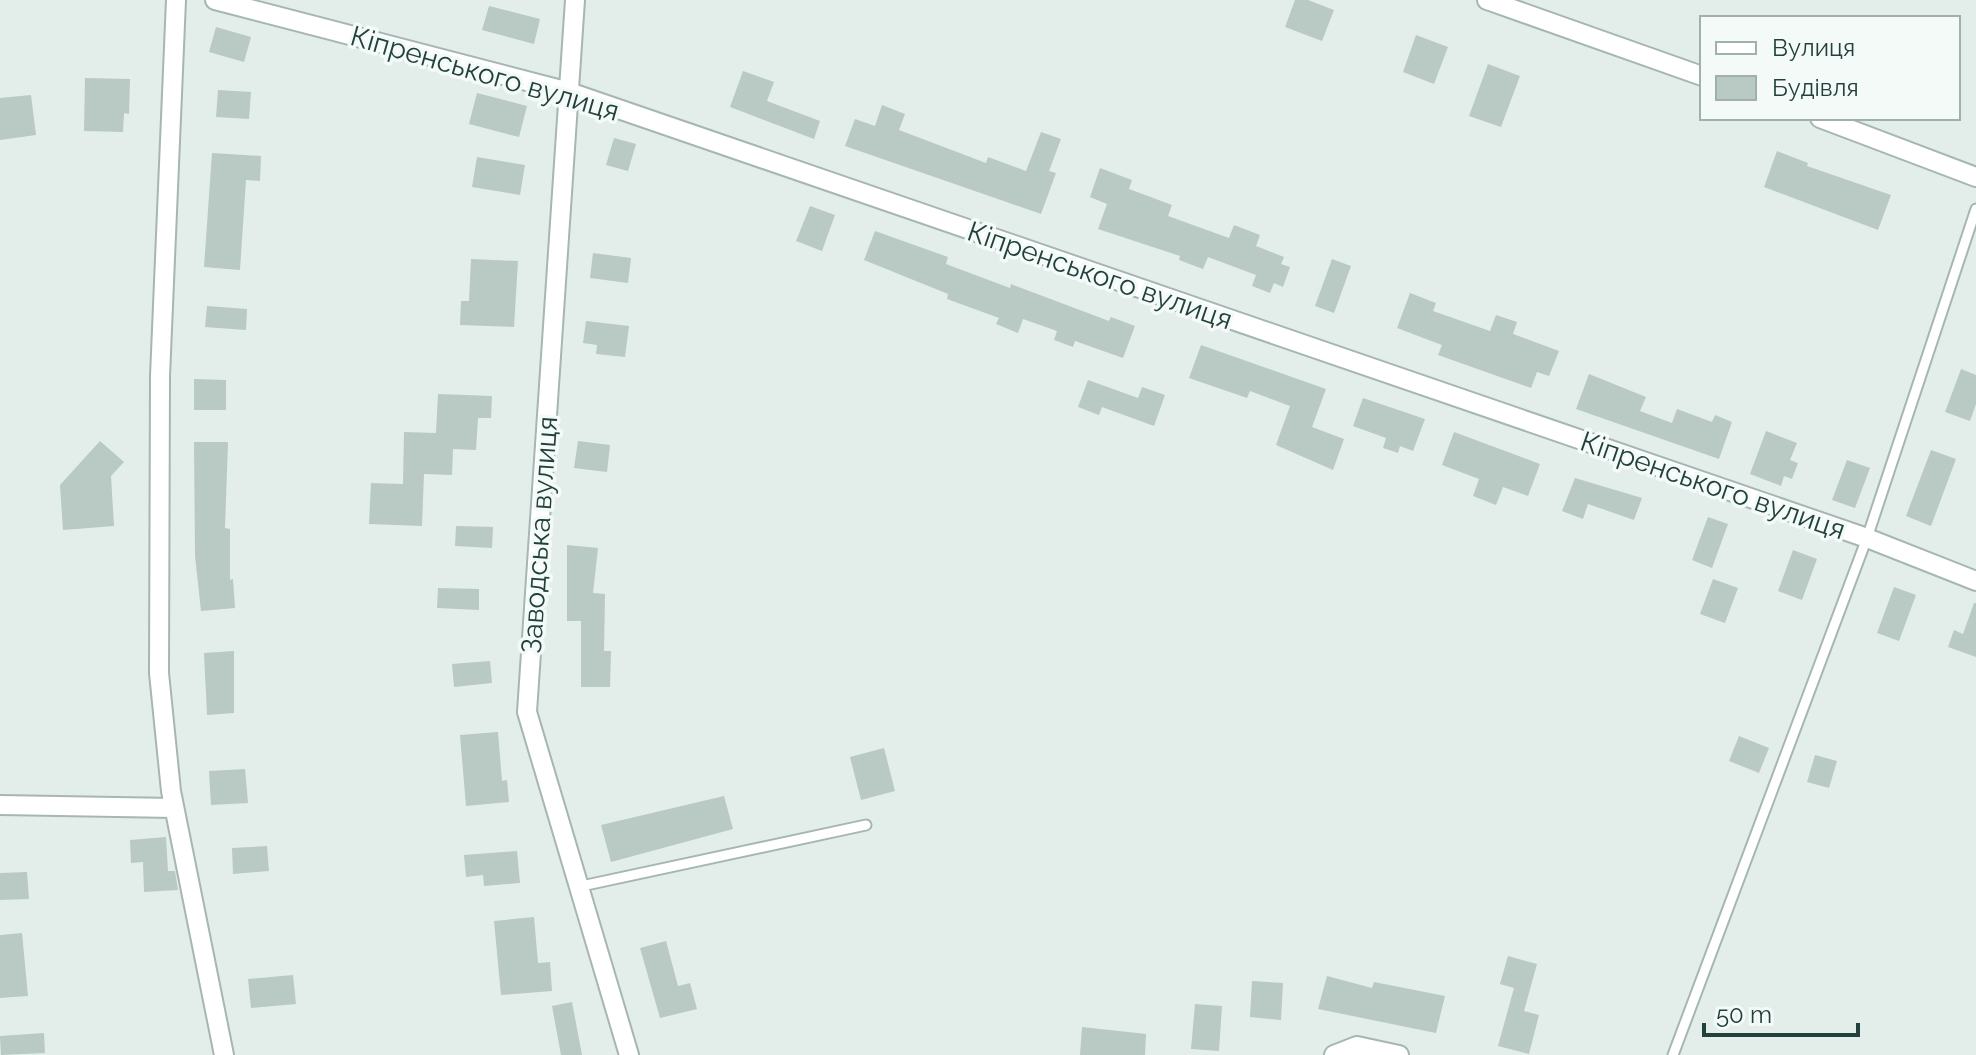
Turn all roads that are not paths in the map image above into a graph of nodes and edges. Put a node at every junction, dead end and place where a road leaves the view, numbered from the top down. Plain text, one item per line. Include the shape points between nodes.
1 (176, 0) edge
2 (215, 0) edge
3 (575, 0) edge
4 (1487, 0) edge
5 (1700, 75) edge
6 (569, 92) junction
7 (1825, 120) edge
8 (1976, 177) edge
9 (1976, 209) edge
10 (1867, 538) junction
11 (1976, 581) edge
12 (0, 805) edge
13 (174, 808) junction
14 (866, 825) dead end
15 (577, 887) junction
16 (224, 1055) edge
17 (629, 1055) edge
18 (1334, 1055) edge
19 (1399, 1055) edge
20 (1673, 1055) edge

1 - 13 street via 160,376 159,657
2 - 6 street, Кіпренського вулиця
3 - 6 street, Заводська вулиця
4 - 5 street
6 - 10 street, Кіпренського вулиця
6 - 15 street, Заводська вулиця via 527,712
7 - 8 street
9 - 10 lane
10 - 11 street, Кіпренського вулиця
10 - 20 lane
12 - 13 street
13 - 16 street
14 - 15 lane
15 - 17 street, Заводська вулиця
18 - 19 street via 1357,1046

